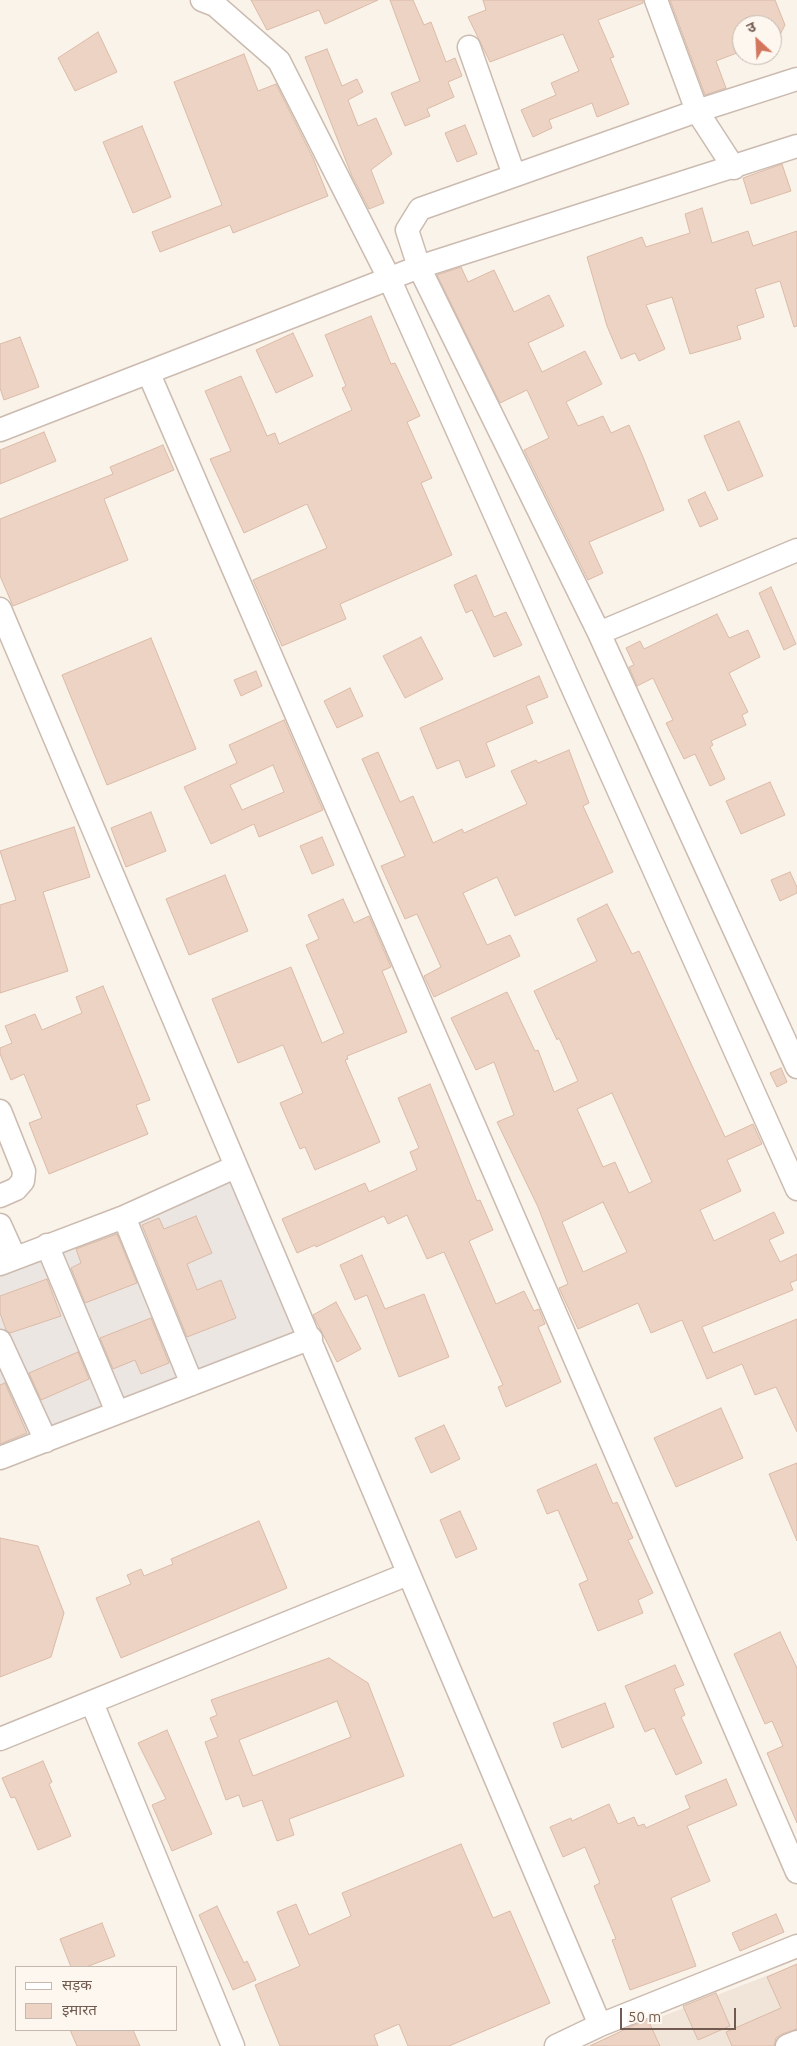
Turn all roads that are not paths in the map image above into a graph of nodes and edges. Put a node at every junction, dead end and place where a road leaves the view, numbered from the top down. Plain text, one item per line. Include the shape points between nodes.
1 (202, 0) edge
2 (656, 0) edge
3 (469, 48) dead end
4 (797, 79) edge
5 (697, 111) junction
6 (797, 146) edge
7 (734, 168) junction
8 (514, 175) junction
9 (419, 267) junction
10 (389, 278) junction
11 (149, 374) junction
12 (0, 430) edge
13 (797, 550) edge
14 (0, 609) edge
15 (598, 633) junction
16 (797, 1067) edge
17 (0, 1111) edge
18 (235, 1167) junction
19 (797, 1189) edge
20 (0, 1196) edge
21 (124, 1217) junction
22 (0, 1225) edge
23 (48, 1246) junction
24 (7, 1261) edge
25 (311, 1338) junction
26 (0, 1341) edge
27 (192, 1384) junction
28 (117, 1412) junction
29 (46, 1441) junction
30 (0, 1458) edge
31 (408, 1574) junction
32 (92, 1703) junction
33 (0, 1739) edge
34 (797, 1872) edge
35 (797, 1946) edge
36 (600, 2025) junction
37 (797, 2042) edge
38 (233, 2046) edge
39 (556, 2046) edge
40 (787, 2046) edge

1 - 10 street via 215,6 279,61
2 - 5 street
3 - 8 street
4 - 5 street
5 - 7 street
5 - 8 street
6 - 7 street
7 - 9 street
8 - 9 street via 420,209 407,230
9 - 10 street
9 - 15 street
10 - 11 street
10 - 19 street
11 - 12 street
11 - 34 street
13 - 15 street
14 - 18 street
15 - 16 street
17 - 20 street via 24,1171 23,1181 16,1189
18 - 21 street
18 - 25 street
21 - 23 street
21 - 27 street
22 - 24 street
23 - 24 street
23 - 28 street
25 - 27 street
25 - 31 street
26 - 29 street
27 - 28 street
28 - 29 street
29 - 30 street
31 - 32 street
31 - 36 street
32 - 33 street
32 - 38 street
35 - 36 street
36 - 39 street
37 - 40 street

